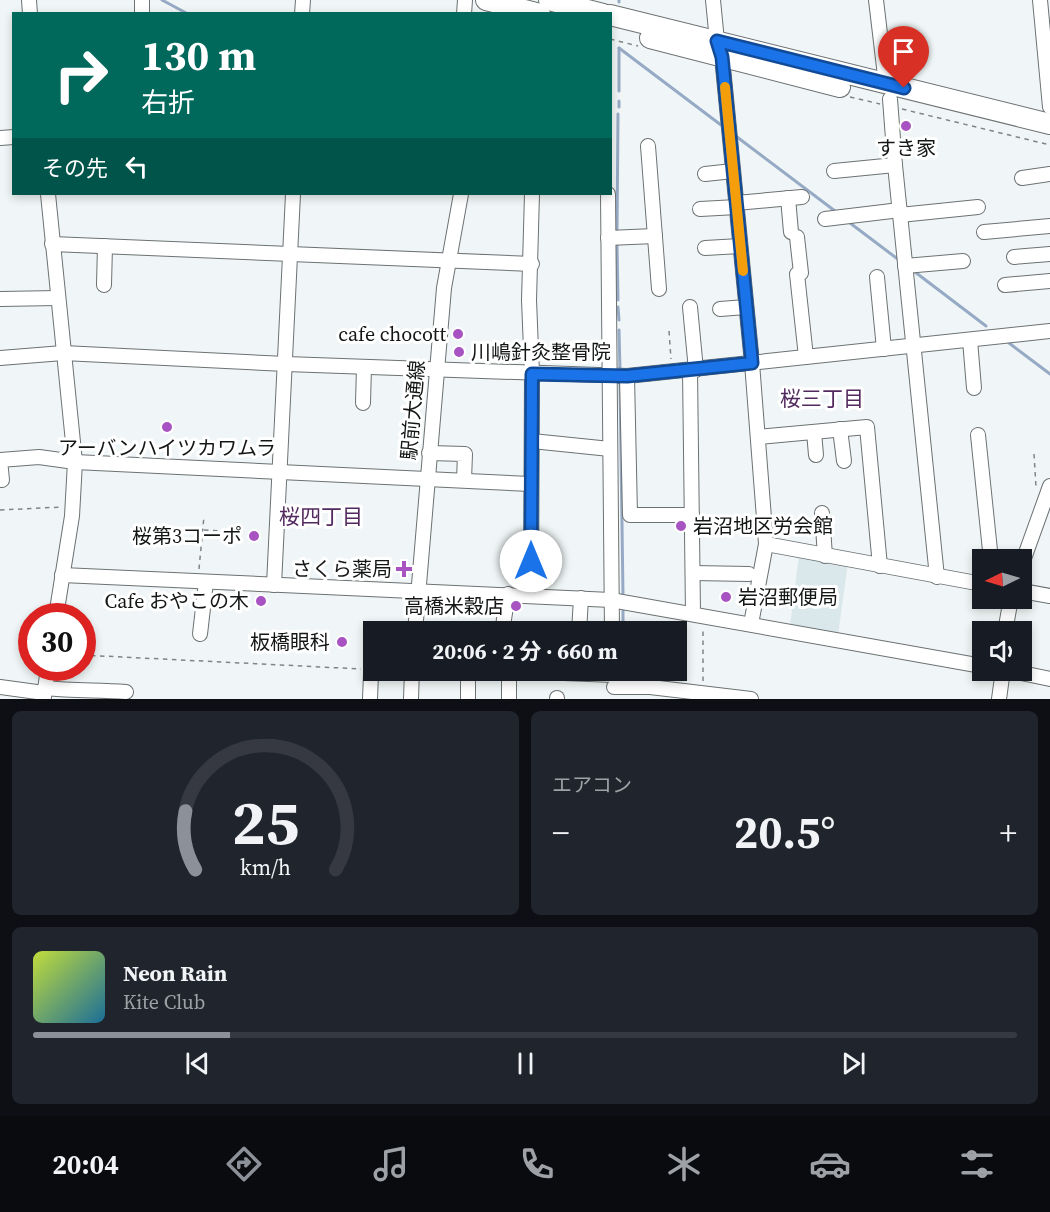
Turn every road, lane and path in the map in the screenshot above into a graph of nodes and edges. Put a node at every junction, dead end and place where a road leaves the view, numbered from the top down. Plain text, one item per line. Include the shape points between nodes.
1 (486, 0) edge
2 (549, 0) edge
3 (713, 0) edge
4 (876, 0) edge
5 (1040, 0) edge
6 (534, 12) edge
7 (595, 12) edge
8 (612, 16) edge
9 (612, 29) edge
10 (719, 49) junction
11 (888, 92) junction
12 (1050, 107) edge
13 (1050, 124) edge
14 (1050, 136) edge
15 (648, 146) dead end
16 (895, 165) junction
17 (733, 171) junction
18 (834, 171) dead end
19 (705, 174) dead end
20 (1050, 174) edge
21 (1022, 178) dead end
22 (48, 195) edge
23 (293, 195) edge
24 (460, 195) edge
25 (532, 195) edge
26 (608, 195) edge
27 (736, 205) junction
28 (978, 207) dead end
29 (700, 209) dead end
30 (900, 212) junction
31 (825, 219) dead end
32 (1050, 226) edge
33 (984, 232) dead end
34 (655, 236) junction
35 (608, 238) junction
36 (52, 244) junction
37 (105, 246) junction
38 (740, 246) junction
39 (705, 248) dead end
40 (291, 254) junction
41 (1050, 254) edge
42 (1014, 257) dead end
43 (447, 260) junction
44 (963, 261) dead end
45 (532, 264) junction
46 (905, 266) junction
47 (877, 277) dead end
48 (1050, 281) edge
49 (104, 285) dead end
50 (1005, 285) dead end
51 (659, 289) dead end
52 (57, 298) junction
53 (0, 299) edge
54 (690, 307) dead end
55 (746, 307) junction
56 (720, 309) dead end
57 (669, 331) dead end
58 (1050, 331) edge
59 (970, 340) junction
60 (913, 346) junction
61 (884, 349) junction
62 (63, 353) junction
63 (806, 357) junction
64 (0, 358) edge
65 (752, 363) junction
66 (286, 364) junction
67 (364, 367) junction
68 (436, 370) junction
69 (693, 370) junction
70 (672, 372) junction
71 (532, 374) junction
72 (627, 376) junction
73 (610, 377) junction
74 (975, 388) dead end
75 (363, 403) dead end
76 (840, 429) junction
77 (814, 432) junction
78 (978, 435) dead end
79 (758, 437) junction
80 (532, 441) junction
81 (610, 448) junction
82 (429, 453) junction
83 (1034, 454) dead end
84 (816, 455) dead end
85 (844, 461) dead end
86 (75, 462) junction
87 (281, 473) junction
88 (427, 478) junction
89 (2, 480) dead end
90 (464, 480) junction
91 (531, 484) junction
92 (1046, 487) edge
93 (72, 506) junction
94 (0, 510) edge
95 (822, 513) dead end
96 (692, 515) junction
97 (204, 516) dead end
98 (203, 530) junction
99 (221, 531) dead end
100 (766, 544) junction
101 (990, 549) edge
102 (1027, 549) edge
103 (825, 556) junction
104 (880, 566) junction
105 (693, 573) junction
106 (749, 574) dead end
107 (62, 575) junction
108 (937, 577) junction
109 (202, 582) junction
110 (972, 582) edge
111 (274, 585) junction
112 (417, 591) junction
113 (1032, 593) edge
114 (508, 594) junction
115 (531, 595) junction
116 (1050, 596) edge
117 (581, 598) junction
118 (611, 600) junction
119 (58, 603) edge
120 (698, 615) junction
121 (416, 621) edge
122 (504, 621) edge
123 (580, 621) edge
124 (612, 621) edge
125 (751, 624) junction
126 (200, 634) dead end
127 (96, 656) edge
128 (972, 664) edge
129 (363, 671) edge
130 (1032, 675) edge
131 (1050, 679) edge
132 (369, 681) edge
133 (412, 681) edge
134 (468, 681) edge
135 (509, 681) edge
136 (596, 681) edge
137 (1001, 681) edge
138 (613, 683) edge
139 (0, 687) edge
140 (126, 692) dead end
141 (44, 694) edge
142 (702, 695) edge
143 (370, 699) edge
144 (411, 699) edge
145 (468, 699) edge
146 (508, 699) edge
147 (751, 699) edge
148 (999, 699) edge

1 - 6 highway
2 - 7 highway
3 - 10 street
4 - 11 street
5 - 12 street
8 - 10 highway
9 - 10 highway
10 - 11 highway
10 - 17 street
11 - 13 highway
11 - 14 highway
11 - 16 street
15 - 34 street
16 - 18 street
16 - 30 street
17 - 19 street
17 - 27 street
20 - 21 street
22 - 36 street
23 - 40 street
24 - 43 street, 駅前大通線
25 - 45 street
26 - 35 street
27 - 29 street
27 - 38 street
27 - 63 street via 795,197 794,235 801,273 797,274
28 - 30 street
30 - 31 street
30 - 46 street
32 - 33 street
34 - 35 street
34 - 51 street
35 - 73 street
36 - 37 street
36 - 52 street
37 - 40 street
37 - 49 street
38 - 39 street
38 - 55 street
40 - 43 street
40 - 66 street
41 - 42 street
43 - 45 street
43 - 68 street, 駅前大通線
44 - 46 street
45 - 71 street
46 - 60 street
47 - 61 street
48 - 50 street
52 - 53 street
52 - 62 street
54 - 69 street
55 - 56 street
55 - 65 street
57 - 70 path
58 - 59 street
59 - 60 street
59 - 74 street
60 - 61 street
60 - 108 street
61 - 63 street
62 - 64 street
62 - 66 street
62 - 86 street
63 - 65 street
65 - 69 street
65 - 79 street
66 - 67 street
66 - 87 street
67 - 68 street
67 - 75 street
68 - 71 street
68 - 82 street, 駅前大通線
69 - 70 street
69 - 96 street
70 - 72 street
71 - 73 street
71 - 80 street
72 - 73 street
72 - 96 street via 630,515
73 - 81 street
76 - 77 street
76 - 85 street
76 - 104 street via 867,427
77 - 79 street
77 - 84 street
78 - 101 street
79 - 100 street
80 - 81 street
80 - 91 street
81 - 118 street
82 - 88 street, 駅前大通線
82 - 90 street via 465,454
83 - 92 path
86 - 87 street
86 - 89 street via 39,457 0,460
86 - 93 street
87 - 88 street
87 - 111 street
88 - 90 street
88 - 112 street, 駅前大通線
90 - 91 street
91 - 115 street
92 - 102 street
93 - 94 path
93 - 107 street
95 - 103 street
96 - 105 street
97 - 98 path
98 - 99 path
98 - 109 path
100 - 103 street
100 - 125 street
103 - 104 street
104 - 108 street
105 - 106 street
105 - 120 street
107 - 109 street
107 - 119 street
108 - 110 street
109 - 111 street
109 - 126 street
111 - 112 street
112 - 114 street
112 - 121 street, 駅前大通線
113 - 116 street
114 - 115 street
114 - 122 street
115 - 117 street
117 - 118 street
117 - 123 street
118 - 120 street
118 - 124 street
120 - 125 street
120 - 142 path
125 - 128 street
127 - 129 path
130 - 131 street
132 - 143 street
133 - 144 street
134 - 145 street
135 - 146 street
136 - 138 street
137 - 148 street
138 - 142 street
139 - 141 street
140 - 141 street via 91,689
142 - 147 street

